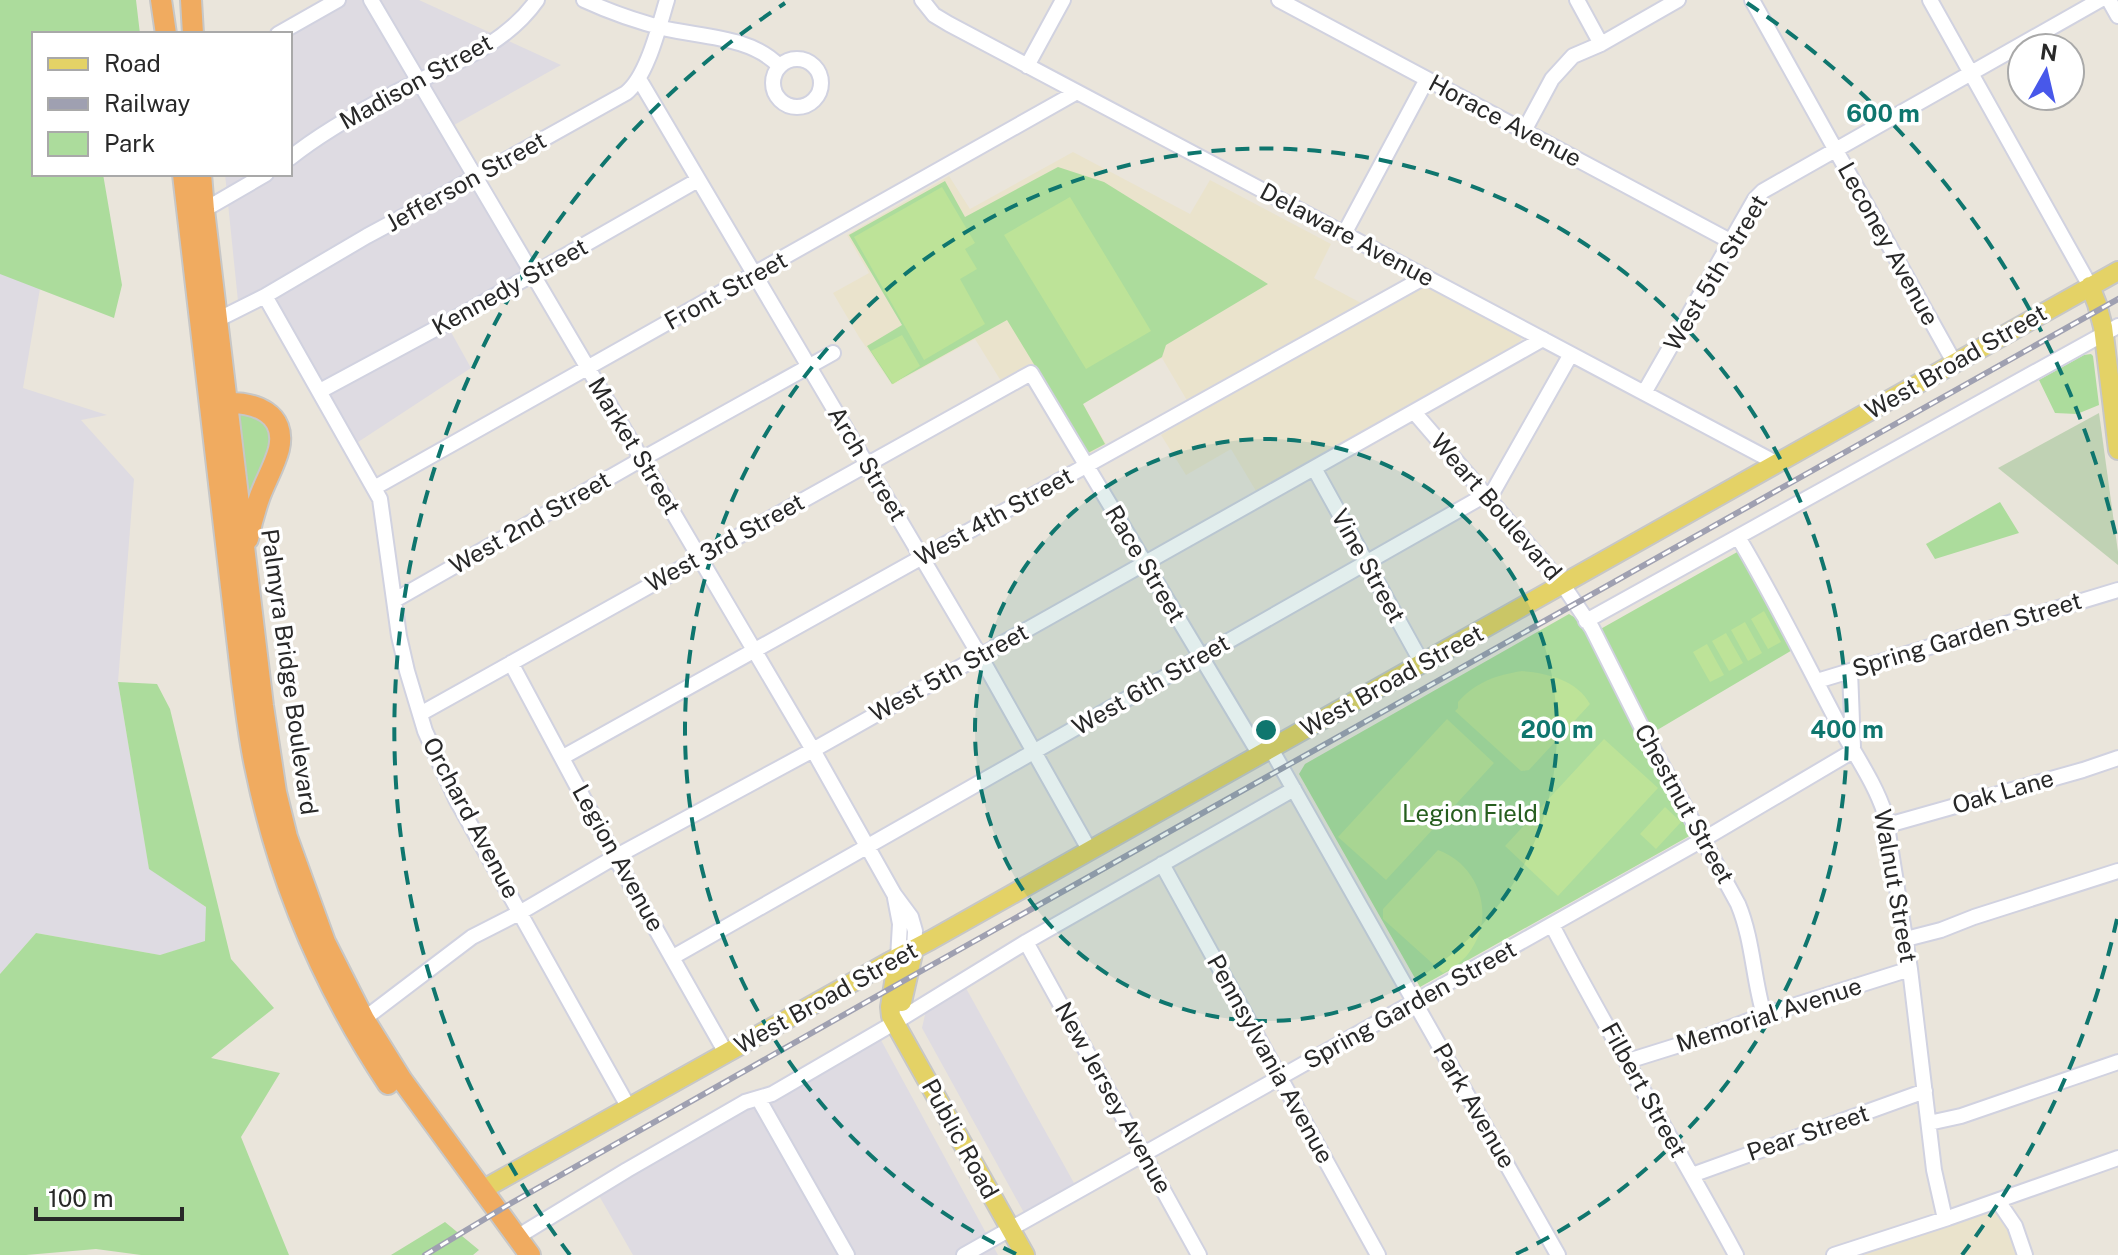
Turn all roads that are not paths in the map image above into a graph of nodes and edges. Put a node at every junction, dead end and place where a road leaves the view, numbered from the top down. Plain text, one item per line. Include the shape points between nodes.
1 (161, 0) edge
2 (191, 0) edge
3 (338, 0) edge
4 (371, 0) edge
5 (537, 0) edge
6 (584, 0) edge
7 (667, 0) edge
8 (922, 0) edge
9 (1063, 0) edge
10 (1281, 0) edge
11 (1577, 0) edge
12 (1678, 0) edge
13 (1752, 0) edge
14 (1930, 0) edge
15 (2100, 0) edge
16 (2109, 0) edge
17 (2118, 16) edge
18 (658, 26) junction
19 (166, 32) edge
20 (193, 32) edge
21 (282, 32) edge
22 (1601, 44) junction
23 (779, 66) dead end
24 (1027, 66) junction
25 (1971, 74) junction
26 (639, 79) junction
27 (1427, 79) junction
28 (419, 81) junction
29 (1077, 92) junction
30 (1524, 131) junction
31 (1836, 149) junction
32 (292, 157) edge
33 (183, 176) edge
34 (201, 176) edge
35 (263, 176) edge
36 (476, 177) junction
37 (698, 180) junction
38 (204, 210) junction
39 (1344, 234) junction
40 (1730, 241) junction
41 (2118, 271) edge
42 (533, 274) junction
43 (755, 274) junction
44 (1425, 277) junction
45 (2090, 286) junction
46 (265, 296) junction
47 (217, 320) junction
48 (2111, 330) edge
49 (1543, 339) junction
50 (833, 353) dead end
51 (1571, 354) junction
52 (1954, 362) junction
53 (809, 366) junction
54 (588, 368) junction
55 (1031, 373) joint
56 (320, 391) junction
57 (1644, 393) junction
58 (226, 403) junction
59 (1414, 412) junction
60 (2116, 423) edge
61 (2118, 450) edge
62 (642, 459) junction
63 (867, 464) junction
64 (1778, 464) junction
65 (1086, 465) junction
66 (1314, 468) junction
67 (374, 488) junction
68 (1485, 495) junction
69 (1738, 537) junction
70 (244, 551) junction
71 (700, 557) junction
72 (922, 557) junction
73 (1366, 562) junction
74 (1145, 563) junction
75 (1563, 585) junction
76 (2118, 590) edge
77 (395, 600) junction
78 (1574, 604) joint
79 (1586, 621) junction
80 (754, 650) junction
81 (980, 656) junction
82 (1201, 656) junction
83 (511, 663) junction
84 (1422, 663) junction
85 (1850, 671) junction
86 (1817, 681) junction
87 (420, 714) junction
88 (813, 750) junction
89 (1853, 751) junction
90 (1033, 752) junction
91 (1266, 752) junction
92 (563, 757) junction
93 (2118, 758) edge
94 (1294, 789) junction
95 (1888, 825) junction
96 (1704, 839) junction
97 (866, 846) junction
98 (1090, 851) junction
99 (615, 857) junction
100 (1162, 864) junction
101 (2118, 871) edge
102 (521, 912) junction
103 (1552, 925) junction
104 (1906, 939) junction
105 (1026, 942) junction
106 (906, 953) junction
107 (673, 957) junction
108 (1910, 969) junction
109 (1415, 1002) junction
110 (1764, 1015) junction
111 (364, 1019) junction
112 (894, 1023) junction
113 (726, 1053) junction
114 (1628, 1061) junction
115 (2118, 1062) edge
116 (1280, 1078) junction
117 (1925, 1091) junction
118 (758, 1098) junction
119 (629, 1108) junction
120 (1929, 1123) junction
121 (1144, 1155) junction
122 (2118, 1158) edge
123 (1692, 1175) junction
124 (482, 1190) junction
125 (1998, 1201) junction
126 (1945, 1219) junction
127 (1010, 1229) junction
128 (515, 1246) edge
129 (530, 1255) edge
130 (847, 1255) edge
131 (964, 1255) edge
132 (1025, 1255) edge
133 (1199, 1255) edge
134 (1378, 1255) edge
135 (1558, 1255) edge
136 (1736, 1255) edge
137 (1834, 1255) edge
138 (2025, 1255) edge

1 - 19 highway
2 - 20 highway
3 - 21 street
4 - 28 street, Market Street
5 - 28 street, Madison Street via 500,37
6 - 18 street
7 - 18 street
8 - 24 street, Delaware Avenue via 941,19
9 - 24 street
10 - 27 street, Horace Avenue
11 - 22 street
12 - 22 street
13 - 31 street, Leconey Avenue
14 - 25 street
15 - 25 street, West 5th Street
16 - 17 street
18 - 23 street via 742,45
18 - 26 street
22 - 30 street via 1573,56 1557,74
24 - 29 street, Delaware Avenue
25 - 31 street, West 5th Street
25 - 45 street
26 - 36 street, Jefferson Street via 621,96
26 - 37 street, Arch Street
27 - 30 street, Horace Avenue
27 - 39 street
28 - 32 street, Madison Street
28 - 36 street, Market Street
29 - 39 street, Delaware Avenue
29 - 43 street, Front Street
30 - 40 street, Horace Avenue
31 - 40 street, West 5th Street via 1763,191
31 - 52 street, Leconey Avenue
33 - 128 highway, Palmyra Bridge Boulevard via 247,721 279,862 319,964 353,1029 398,1099
34 - 38 highway, Palmyra Bridge Boulevard
35 - 38 street
36 - 42 street, Market Street
36 - 46 street, Jefferson Street
37 - 42 street, Kennedy Street
37 - 43 street, Arch Street
38 - 47 highway, Palmyra Bridge Boulevard
39 - 44 street, Delaware Avenue
40 - 57 street, West 5th Street
41 - 45 main road, West Broad Street
42 - 54 street, Market Street
42 - 56 street, Kennedy Street
43 - 53 street, Arch Street
43 - 54 street, Front Street
44 - 49 street, Delaware Avenue
44 - 65 street, West 4th Street
45 - 48 main road
45 - 52 main road, West Broad Street
46 - 47 street, Jefferson Street
46 - 56 street, Orchard Avenue
47 - 58 highway, Palmyra Bridge Boulevard
48 - 60 main road
48 - 69 street, West Broad Street
49 - 51 street, Delaware Avenue
49 - 59 street, West 5th Street
50 - 53 street, West 2nd Street
51 - 57 street, Delaware Avenue
51 - 68 street, West 6th Street via 1494,490
52 - 64 main road, West Broad Street
53 - 62 street, West 2nd Street
53 - 63 street, Arch Street
54 - 62 street, Market Street
54 - 67 street, Front Street
55 - 63 street, West 3rd Street
55 - 65 street, Race Street
56 - 67 street, Orchard Avenue
57 - 64 street, Delaware Avenue
58 - 70 highway, Palmyra Bridge Boulevard
58 - 70 highway via 261,408 279,435
59 - 66 street, West 5th Street
59 - 68 street, Weart Boulevard
60 - 61 main road
62 - 71 street, Market Street
62 - 77 street, West 2nd Street
63 - 71 street, West 3rd Street
63 - 72 street, Arch Street
64 - 75 main road, West Broad Street
65 - 72 street, West 4th Street
65 - 74 street, Race Street
66 - 73 street, Vine Street
66 - 74 street, West 5th Street
67 - 77 street, Orchard Avenue
68 - 73 street, West 6th Street
68 - 75 street, Weart Boulevard
69 - 79 street, West Broad Street
69 - 86 street, Walnut Street
70 - 111 highway, Palmyra Bridge Boulevard via 281,813 321,932
71 - 80 street, Market Street
71 - 83 street, West 3rd Street
72 - 80 street, West 4th Street
72 - 81 street, Arch Street
73 - 82 street, West 6th Street
73 - 84 street, Vine Street
74 - 81 street, West 5th Street
74 - 82 street, Race Street
75 - 78 street, Weart Boulevard
75 - 84 main road, West Broad Street
76 - 85 street, Spring Garden Street
77 - 87 street, Orchard Avenue
78 - 79 street, Chestnut Street
79 - 96 street, Chestnut Street
80 - 88 street, Market Street
80 - 92 street, West 4th Street
81 - 88 street, West 5th Street
81 - 90 street, Arch Street
82 - 90 street, West 6th Street
82 - 91 street, Race Street
83 - 87 street, West 3rd Street
83 - 92 street, Legion Avenue
84 - 91 main road, West Broad Street
85 - 86 street, Spring Garden Street
85 - 89 street
86 - 89 street, Walnut Street
87 - 102 street, Orchard Avenue via 456,799
88 - 97 street, Market Street
88 - 99 street, West 5th Street
89 - 95 street, Walnut Street
89 - 96 street, Spring Garden Street
90 - 97 street, West 6th Street
90 - 98 street, Arch Street
91 - 94 street, Park Avenue
91 - 98 main road, West Broad Street
92 - 99 street, Legion Avenue
93 - 95 street, Oak Lane
94 - 100 street
94 - 109 street, Park Avenue
95 - 104 street, Walnut Street
96 - 103 street, Spring Garden Street
96 - 110 street, Chestnut Street via 1744,918
97 - 106 street, Market Street via 894,894
97 - 107 street, West 6th Street
98 - 106 main road, West Broad Street
99 - 102 street, West 5th Street
99 - 107 street, Legion Avenue
100 - 105 street
100 - 116 street, Pennsylvania Avenue
101 - 104 street
102 - 111 street, West 5th Street via 472,937
102 - 119 street, Orchard Avenue
103 - 109 street, Spring Garden Street
103 - 114 street, Filbert Street
104 - 108 street, Walnut Street
105 - 112 street
105 - 121 street, New Jersey Avenue
106 - 112 main road, Public Road via 890,1007
106 - 113 main road, West Broad Street
107 - 113 street, Legion Avenue
108 - 110 street, Memorial Avenue
108 - 117 street, Walnut Street
109 - 116 street, Spring Garden Street
109 - 135 street, Park Avenue
110 - 114 street, Memorial Avenue
111 - 124 highway, Palmyra Bridge Boulevard
112 - 118 street
112 - 127 main road, Public Road
113 - 119 main road, West Broad Street
114 - 123 street, Filbert Street
115 - 120 street
116 - 121 street, Spring Garden Street
116 - 134 street, Pennsylvania Avenue
117 - 120 street, Walnut Street
117 - 123 street, Pear Street
118 - 128 street via 680,1140
118 - 130 street
119 - 124 main road, West Broad Street
120 - 126 street, Walnut Street
121 - 127 street, Spring Garden Street
121 - 133 street, New Jersey Avenue
122 - 125 street
123 - 136 street, Filbert Street
124 - 128 highway, Palmyra Bridge Boulevard
125 - 126 street
125 - 138 street via 2015,1226
126 - 137 street
127 - 131 street, Spring Garden Street
127 - 132 main road, Public Road
128 - 129 highway, Palmyra Bridge Boulevard

